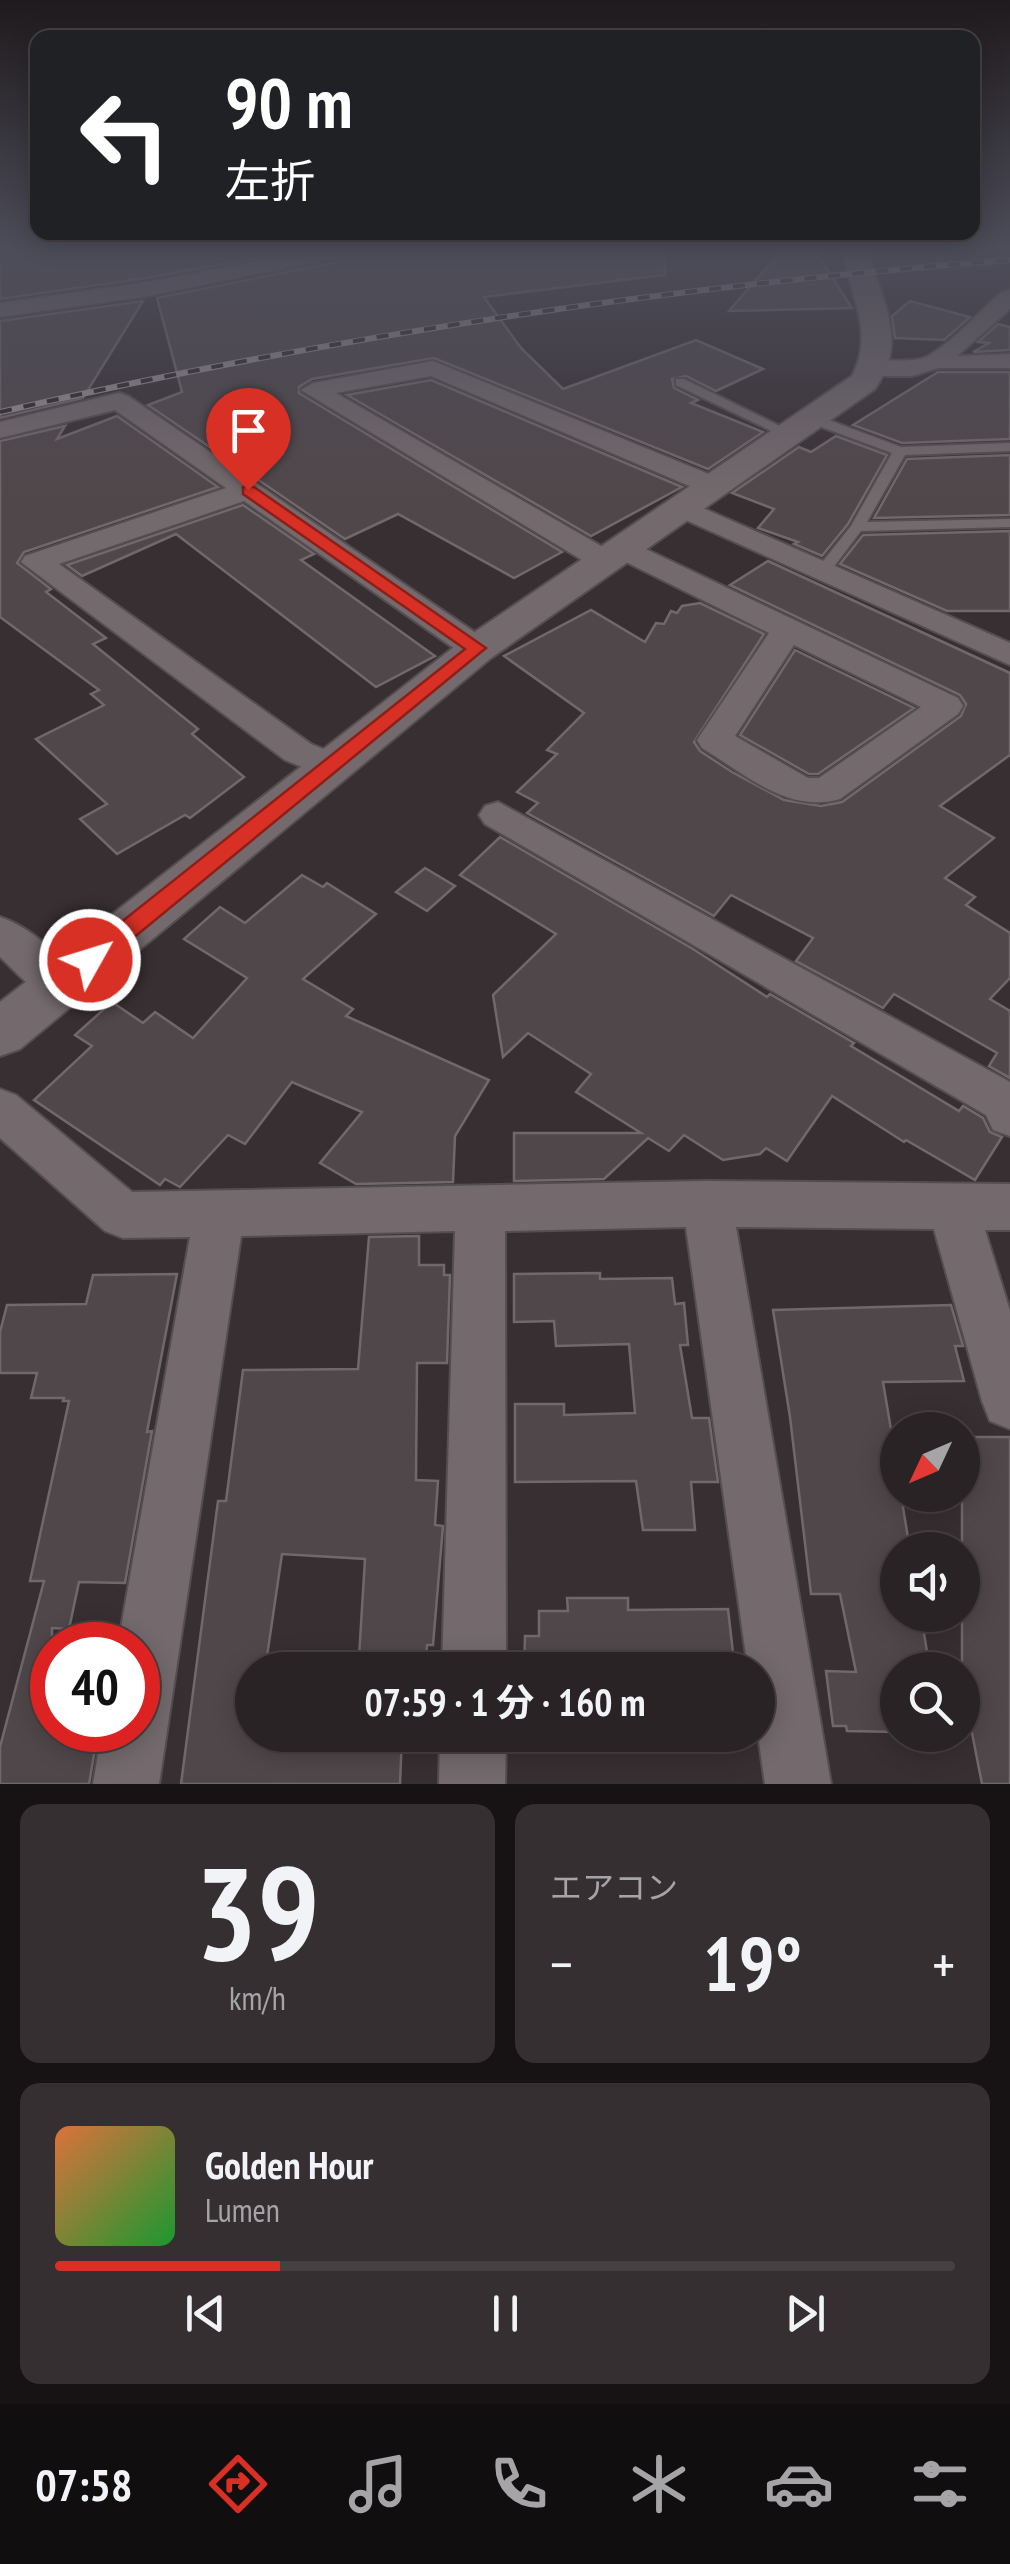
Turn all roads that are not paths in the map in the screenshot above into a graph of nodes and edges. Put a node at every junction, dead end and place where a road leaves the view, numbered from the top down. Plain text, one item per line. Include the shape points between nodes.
1 (877, 335) edge
2 (966, 335) edge
3 (937, 361) junction
4 (1010, 361) edge
5 (874, 369) junction
6 (680, 382) dead end
7 (801, 426) junction
8 (0, 430) edge
9 (1010, 447) edge
10 (900, 452) junction
11 (248, 490) junction
12 (696, 496) junction
13 (1010, 523) edge
14 (857, 527) junction
15 (612, 554) junction
16 (824, 570) junction
17 (1010, 624) edge
18 (948, 626) junction
19 (788, 629) junction
20 (476, 648) junction
21 (1010, 655) edge
22 (327, 765) junction
23 (498, 815) dead end
24 (0, 933) edge
25 (60, 985) junction
26 (0, 1033) edge
27 (0, 1109) edge
28 (1010, 1116) edge
29 (706, 1204) junction
30 (953, 1206) junction
31 (1010, 1207) edge
32 (480, 1208) junction
33 (220, 1213) junction
34 (1010, 1400) edge
35 (153, 1622) edge
36 (474, 1652) edge
37 (131, 1752) edge
38 (473, 1752) edge
39 (126, 1784) edge
40 (472, 1784) edge
41 (798, 1784) edge

1 - 5 street
2 - 3 street
3 - 4 street
3 - 5 street
5 - 7 street
6 - 7 lane
7 - 10 lane
7 - 12 street
8 - 11 street via 119,400
9 - 10 lane
10 - 14 lane
11 - 20 street
11 - 22 street via 36,562 298,752
12 - 15 street
12 - 15 street via 433,368 312,390
12 - 16 street
13 - 14 lane
14 - 16 lane
15 - 19 street
15 - 20 street
16 - 18 street
17 - 18 street
18 - 21 street
19 - 19 street via 911,689 946,706 827,790 802,791 715,740
20 - 22 street
22 - 25 street
23 - 28 street via 1004,1102
24 - 25 street
25 - 26 street
27 - 33 street via 123,1215
29 - 30 street
29 - 32 street
29 - 41 street
30 - 31 street
30 - 34 street
32 - 33 street
32 - 36 street
33 - 35 street
37 - 39 street
38 - 40 street

